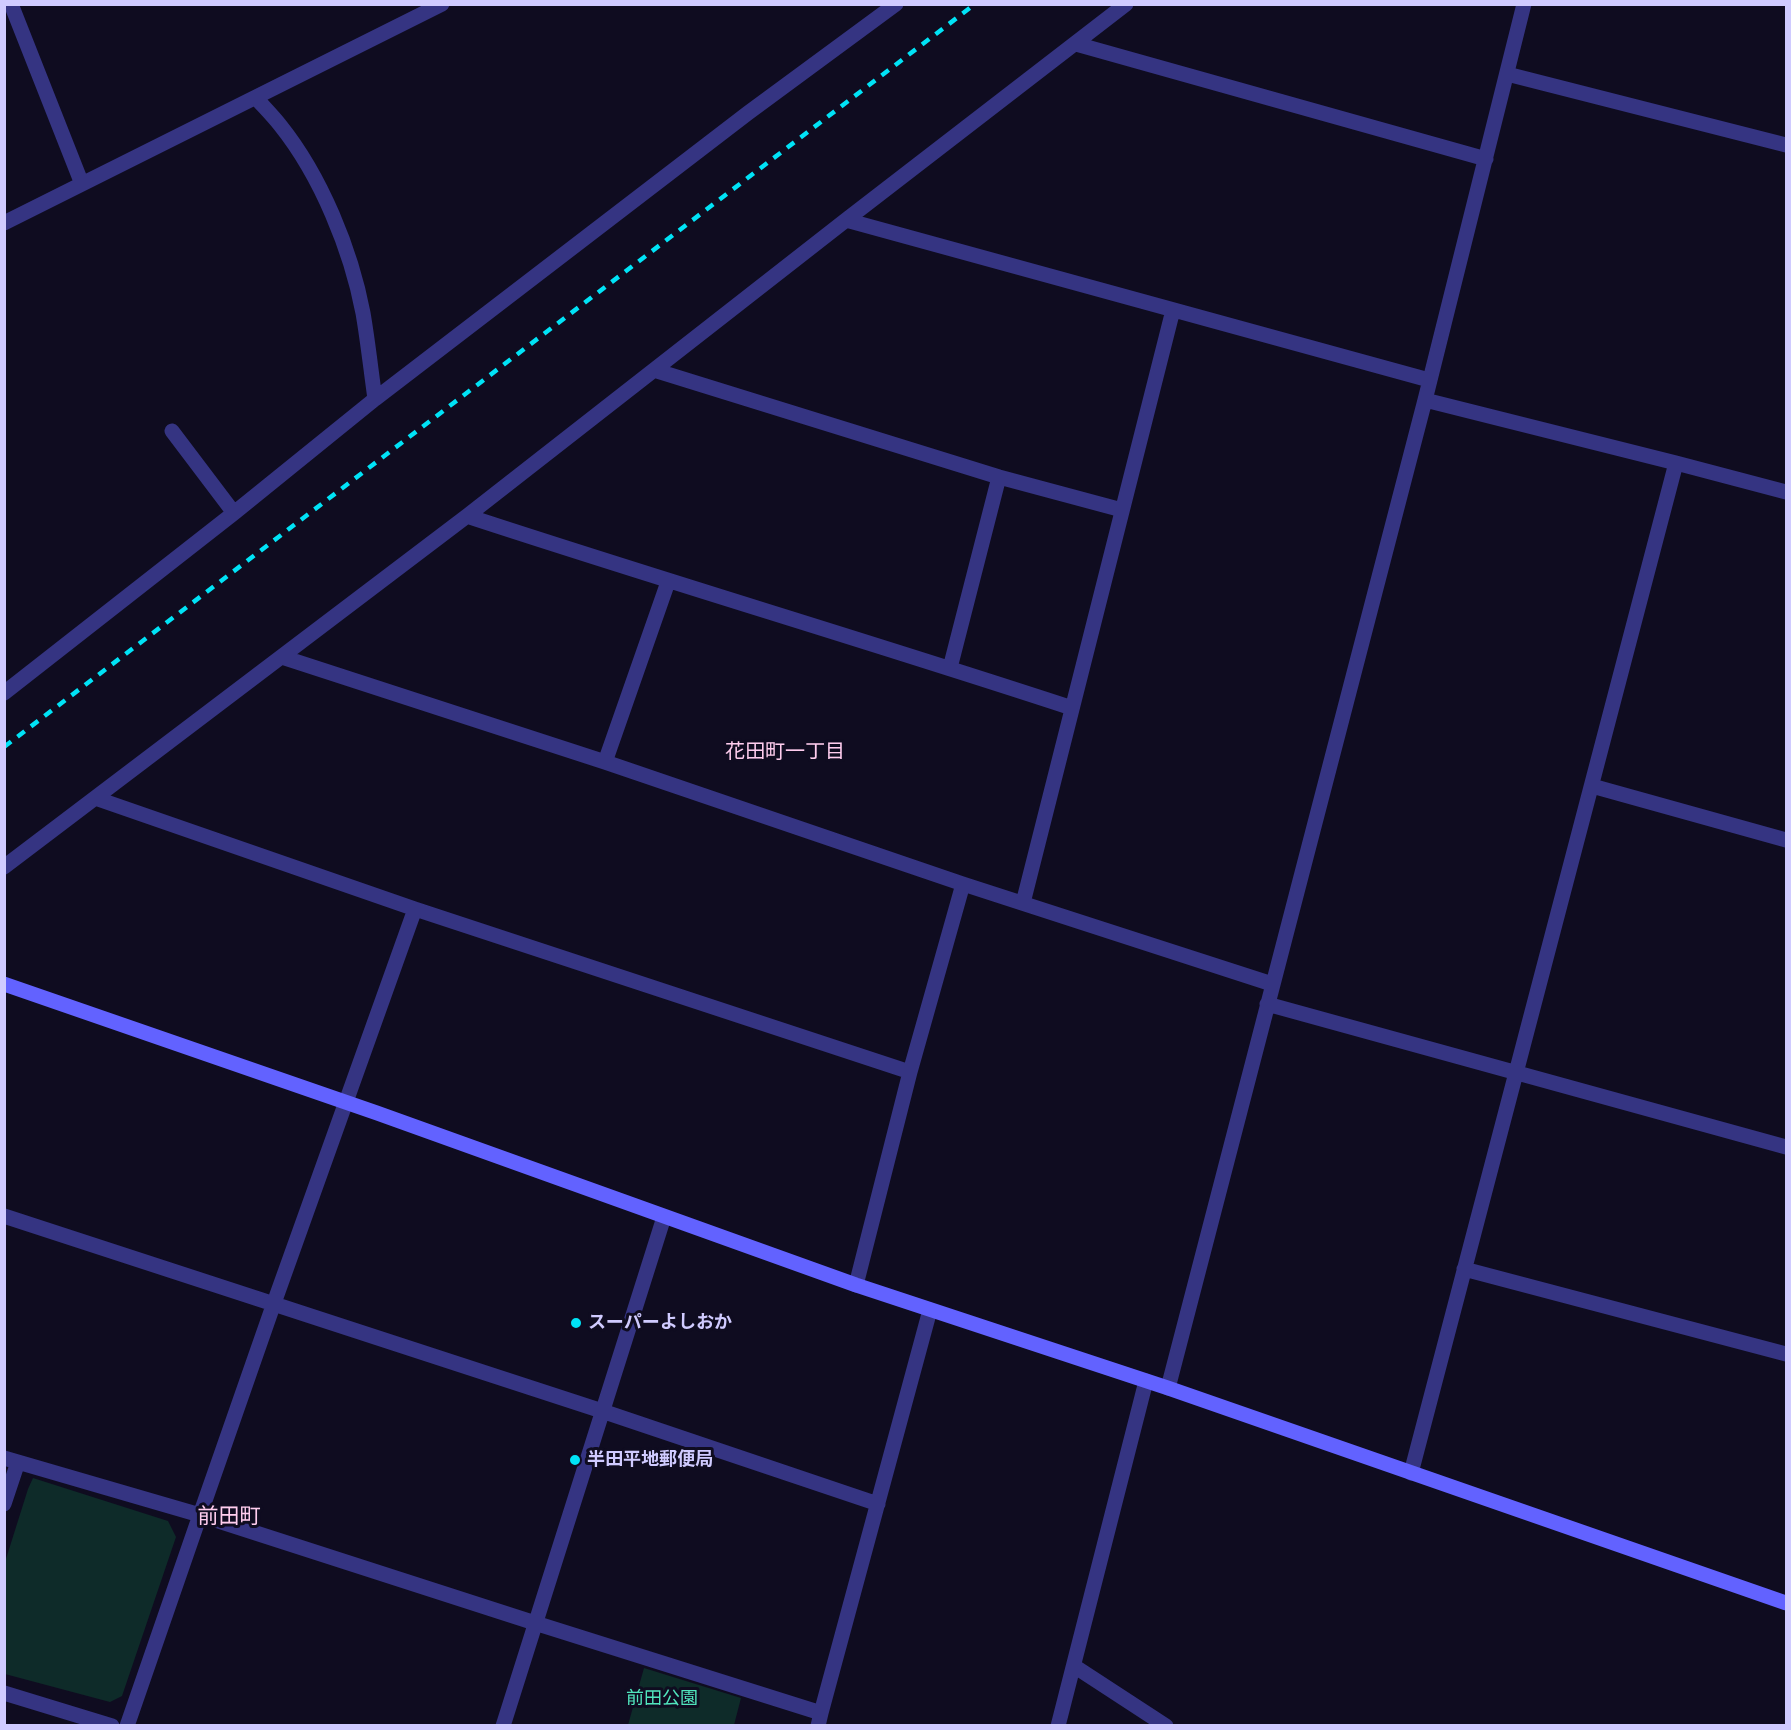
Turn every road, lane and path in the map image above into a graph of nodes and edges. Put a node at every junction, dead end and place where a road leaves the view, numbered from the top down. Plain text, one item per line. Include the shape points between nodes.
1 (10, 4) edge
2 (442, 4) edge
3 (896, 4) edge
4 (1126, 4) edge
5 (1524, 4) edge
6 (1076, 44) junction
7 (1507, 74) junction
8 (256, 98) junction
9 (1786, 145) edge
10 (1486, 159) junction
11 (82, 184) junction
12 (846, 220) junction
13 (4, 223) edge
14 (1173, 310) junction
15 (654, 370) junction
16 (1429, 380) junction
17 (375, 399) junction
18 (1425, 400) junction
19 (172, 431) dead end
20 (1676, 463) junction
21 (999, 477) junction
22 (1786, 492) edge
23 (1122, 510) junction
24 (234, 513) junction
25 (467, 516) junction
26 (669, 582) junction
27 (282, 657) junction
28 (950, 668) junction
29 (4, 693) edge
30 (1072, 708) junction
31 (605, 762) junction
32 (1592, 786) junction
33 (95, 798) junction
34 (1786, 840) edge
35 (4, 867) edge
36 (963, 884) junction
37 (1023, 903) junction
38 (415, 909) junction
39 (4, 984) edge
40 (1272, 984) junction
41 (1267, 1004) junction
42 (910, 1072) junction
43 (1516, 1073) junction
44 (345, 1102) junction
45 (1786, 1147) edge
46 (4, 1216) edge
47 (664, 1217) junction
48 (1464, 1269) junction
49 (856, 1285) junction
50 (274, 1303) junction
51 (930, 1310) junction
52 (1786, 1354) edge
53 (1146, 1381) junction
54 (1168, 1388) junction
55 (602, 1411) junction
56 (11, 1460) edge
57 (1412, 1473) junction
58 (4, 1504) edge
59 (878, 1504) junction
60 (200, 1515) junction
61 (1786, 1603) edge
62 (535, 1623) junction
63 (1074, 1666) junction
64 (4, 1693) edge
65 (820, 1719) edge
66 (112, 1725) edge
67 (127, 1725) edge
68 (503, 1725) edge
69 (1059, 1725) edge
70 (1166, 1725) edge

1 - 11 street
2 - 8 street
3 - 17 street
4 - 6 street
5 - 7 street
6 - 10 street
6 - 12 street
7 - 9 street
7 - 10 street
8 - 11 street
8 - 17 street via 304,160 339,234 362,312
10 - 16 street
11 - 13 street
12 - 14 street
12 - 15 street
14 - 16 street
14 - 23 street
15 - 21 street
15 - 25 street
16 - 18 street
17 - 24 street
18 - 20 street
18 - 40 street
19 - 24 street
20 - 22 street
20 - 32 street
21 - 23 street
21 - 28 street
23 - 30 street
24 - 29 street
25 - 26 street
25 - 27 street
26 - 28 street
26 - 31 street
27 - 31 street
27 - 33 street
28 - 30 street
30 - 37 street
31 - 36 street
32 - 34 street
32 - 43 street
33 - 35 street
33 - 38 street
36 - 37 street
36 - 42 street
37 - 40 street
38 - 42 street
38 - 44 street
39 - 44 street
40 - 41 street
41 - 43 street
41 - 54 street
42 - 49 street
43 - 45 street
43 - 48 street
44 - 47 street
44 - 50 street
46 - 50 street
47 - 49 street
47 - 55 street
48 - 52 street
48 - 57 street
49 - 51 street
50 - 55 street
50 - 60 street
51 - 53 street
51 - 59 street
53 - 54 street
53 - 63 street
54 - 57 street
55 - 59 street
55 - 62 street
56 - 58 street
56 - 60 street
57 - 61 street
59 - 65 street
60 - 62 street
60 - 67 street
62 - 65 street
62 - 68 street
63 - 69 street
63 - 70 street
64 - 66 street

